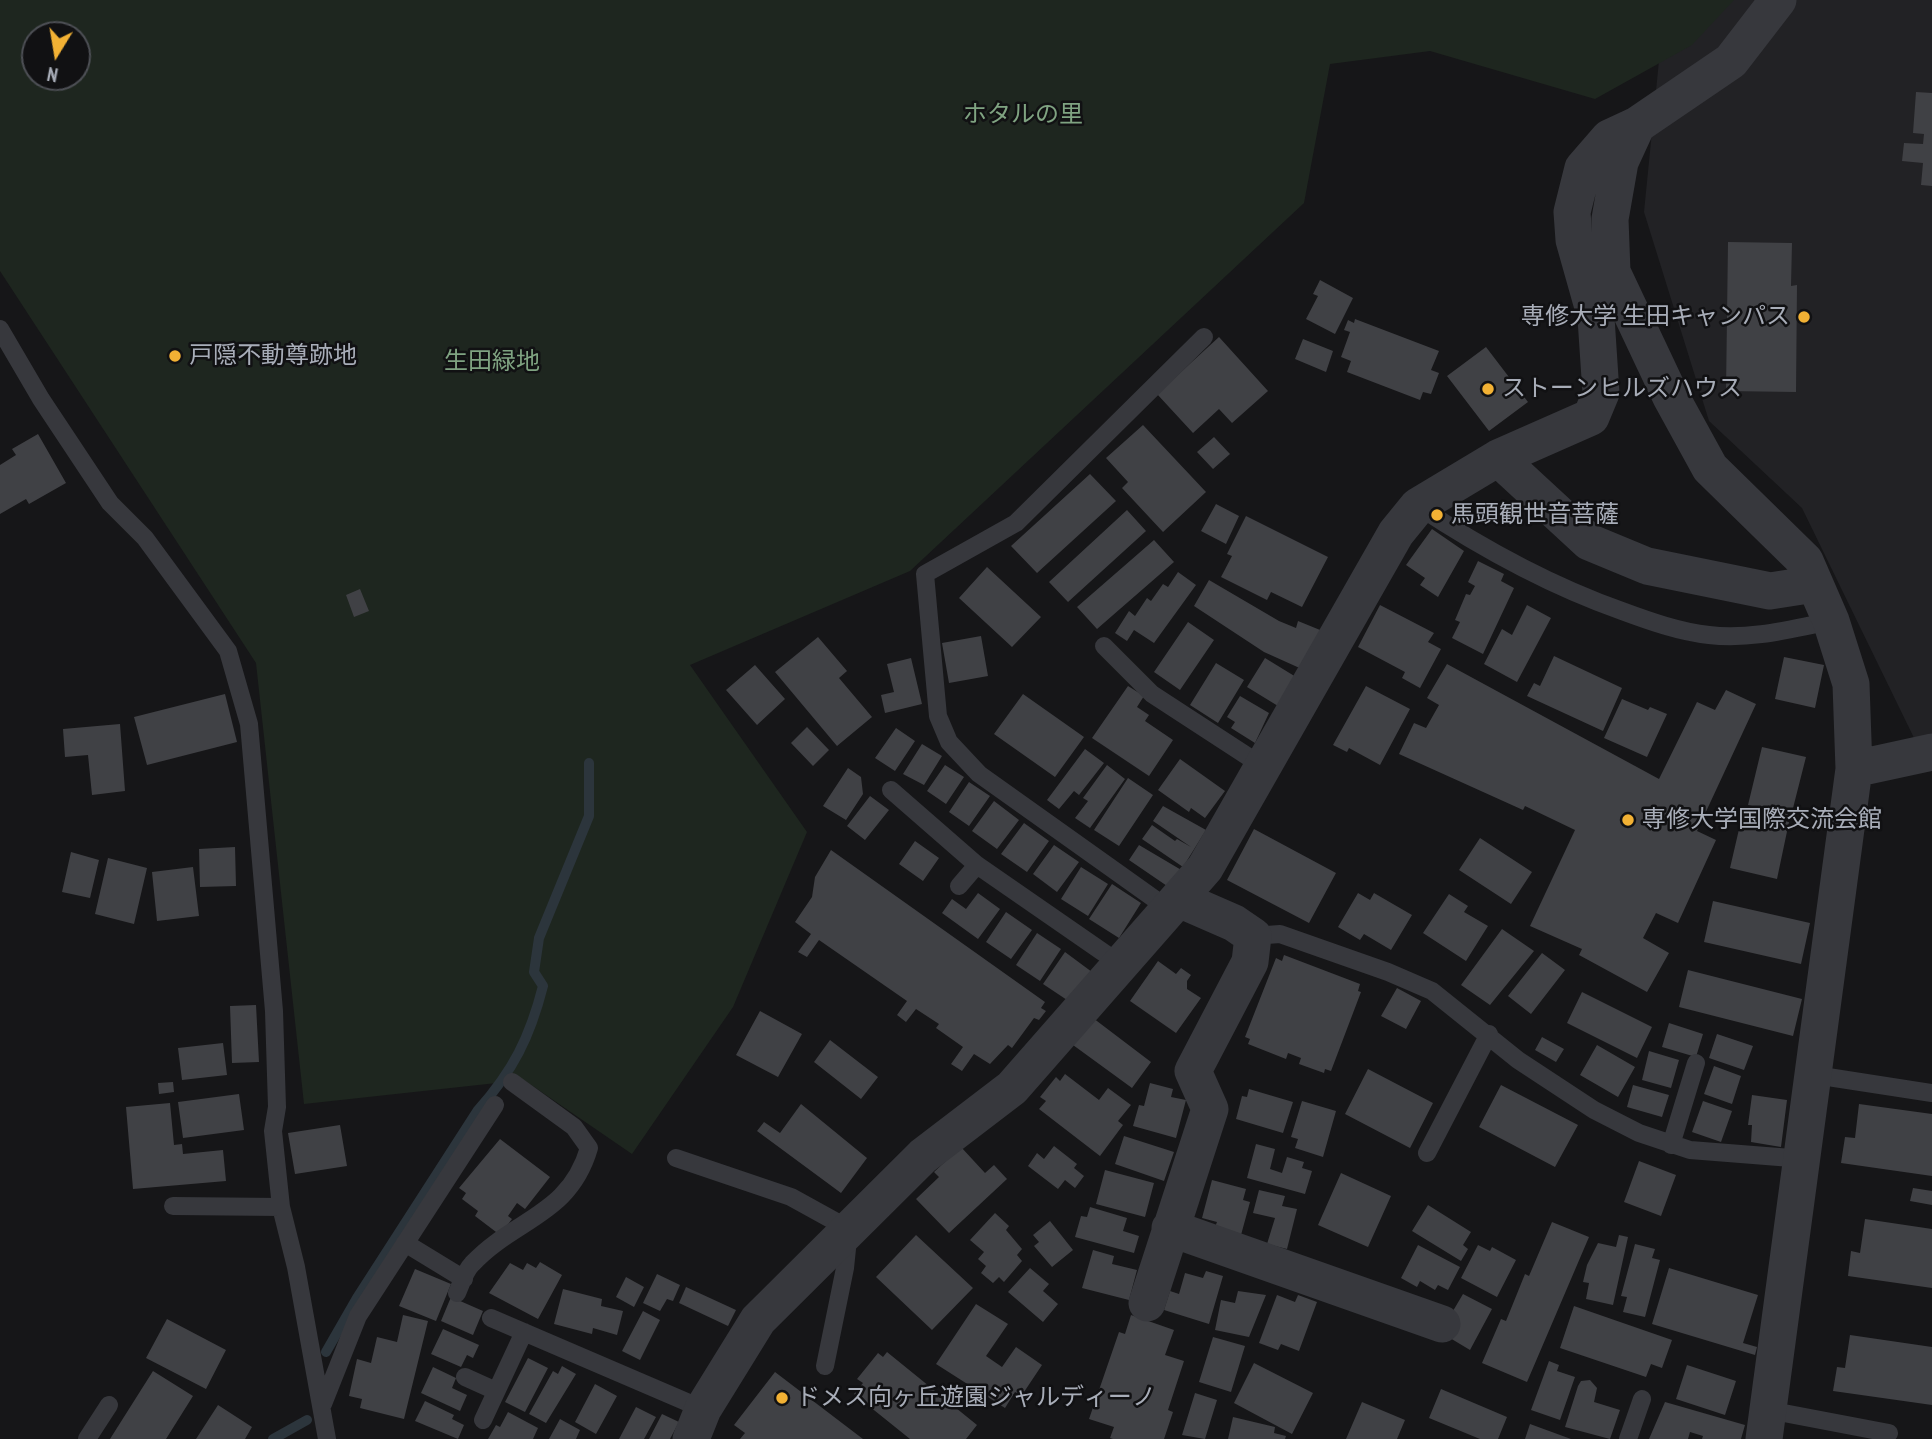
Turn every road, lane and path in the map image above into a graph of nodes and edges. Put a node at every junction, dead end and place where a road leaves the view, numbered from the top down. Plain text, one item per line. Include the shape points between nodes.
1 (1778, 0) edge
2 (1637, 125) junction
3 (0, 330) edge
4 (1205, 337) dead end
5 (1498, 458) junction
6 (1418, 506) junction
7 (1815, 584) junction
8 (1831, 621) junction
9 (1104, 646) dead end
10 (1932, 752) edge
11 (1264, 767) junction
12 (1854, 769) junction
13 (891, 790) dead end
14 (977, 864) junction
15 (959, 887) dead end
16 (1174, 905) junction
17 (1253, 936) junction
18 (1120, 964) junction
19 (1489, 1034) junction
20 (1696, 1063) dead end
21 (1815, 1075) junction
22 (512, 1082) dead end
23 (1932, 1093) edge
24 (495, 1105) dead end
25 (1671, 1145) junction
26 (1427, 1153) dead end
27 (676, 1158) dead end
28 (1804, 1159) junction
29 (173, 1206) dead end
30 (281, 1207) junction
31 (1170, 1228) junction
32 (849, 1230) junction
33 (405, 1243) junction
34 (1137, 1305) dead end
35 (491, 1318) dead end
36 (1442, 1324) dead end
37 (524, 1332) junction
38 (825, 1366) dead end
39 (466, 1377) dead end
40 (496, 1391) junction
41 (1642, 1399) dead end
42 (109, 1405) dead end
43 (323, 1406) junction
44 (483, 1420) dead end
45 (697, 1424) edge
46 (1766, 1424) edge
47 (1889, 1433) dead end
48 (87, 1439) edge
49 (327, 1439) edge
50 (1628, 1439) edge

1 - 2 street via 1731,61
2 - 5 street via 1609,138 1583,168 1572,212 1574,240 1596,318 1601,393 1591,416
2 - 7 street via 1620,162 1610,219 1612,272 1710,468 1805,562
3 - 30 lane via 110,503 145,538 228,651 238,682 249,724 274,1011 277,1107 273,1131
4 - 16 lane via 1016,523 925,574 938,716 949,742 979,774
5 - 6 street
5 - 7 street via 1589,542 1647,566 1770,591
6 - 8 lane via 1527,571 1581,597 1651,622 1709,635 1758,635
6 - 11 street via 1396,533
7 - 8 street
8 - 12 street via 1851,684
9 - 11 lane via 1152,694
10 - 12 street
11 - 16 street via 1205,868
12 - 21 street
13 - 14 lane
14 - 15 lane
14 - 18 lane
16 - 17 street via 1234,923
16 - 18 street
17 - 19 lane via 1280,934 1388,972 1432,991
17 - 31 street via 1250,962 1193,1071 1210,1109
18 - 32 street via 1012,1088 923,1156
19 - 25 lane via 1518,1060 1594,1110
19 - 26 lane
20 - 25 lane
21 - 23 lane
21 - 28 street
22 - 33 lane via 574,1126 589,1148 582,1173 547,1212 513,1229 470,1265 461,1286
24 - 33 lane
25 - 28 lane
27 - 32 lane via 791,1197
28 - 46 street
29 - 30 lane
30 - 43 lane
31 - 34 street
31 - 36 street
32 - 38 lane
32 - 45 street via 758,1320
33 - 43 lane via 358,1317
35 - 37 lane
37 - 40 lane
37 - 45 lane
39 - 40 lane
40 - 44 lane
41 - 50 lane
42 - 48 lane
43 - 49 lane
46 - 47 lane

